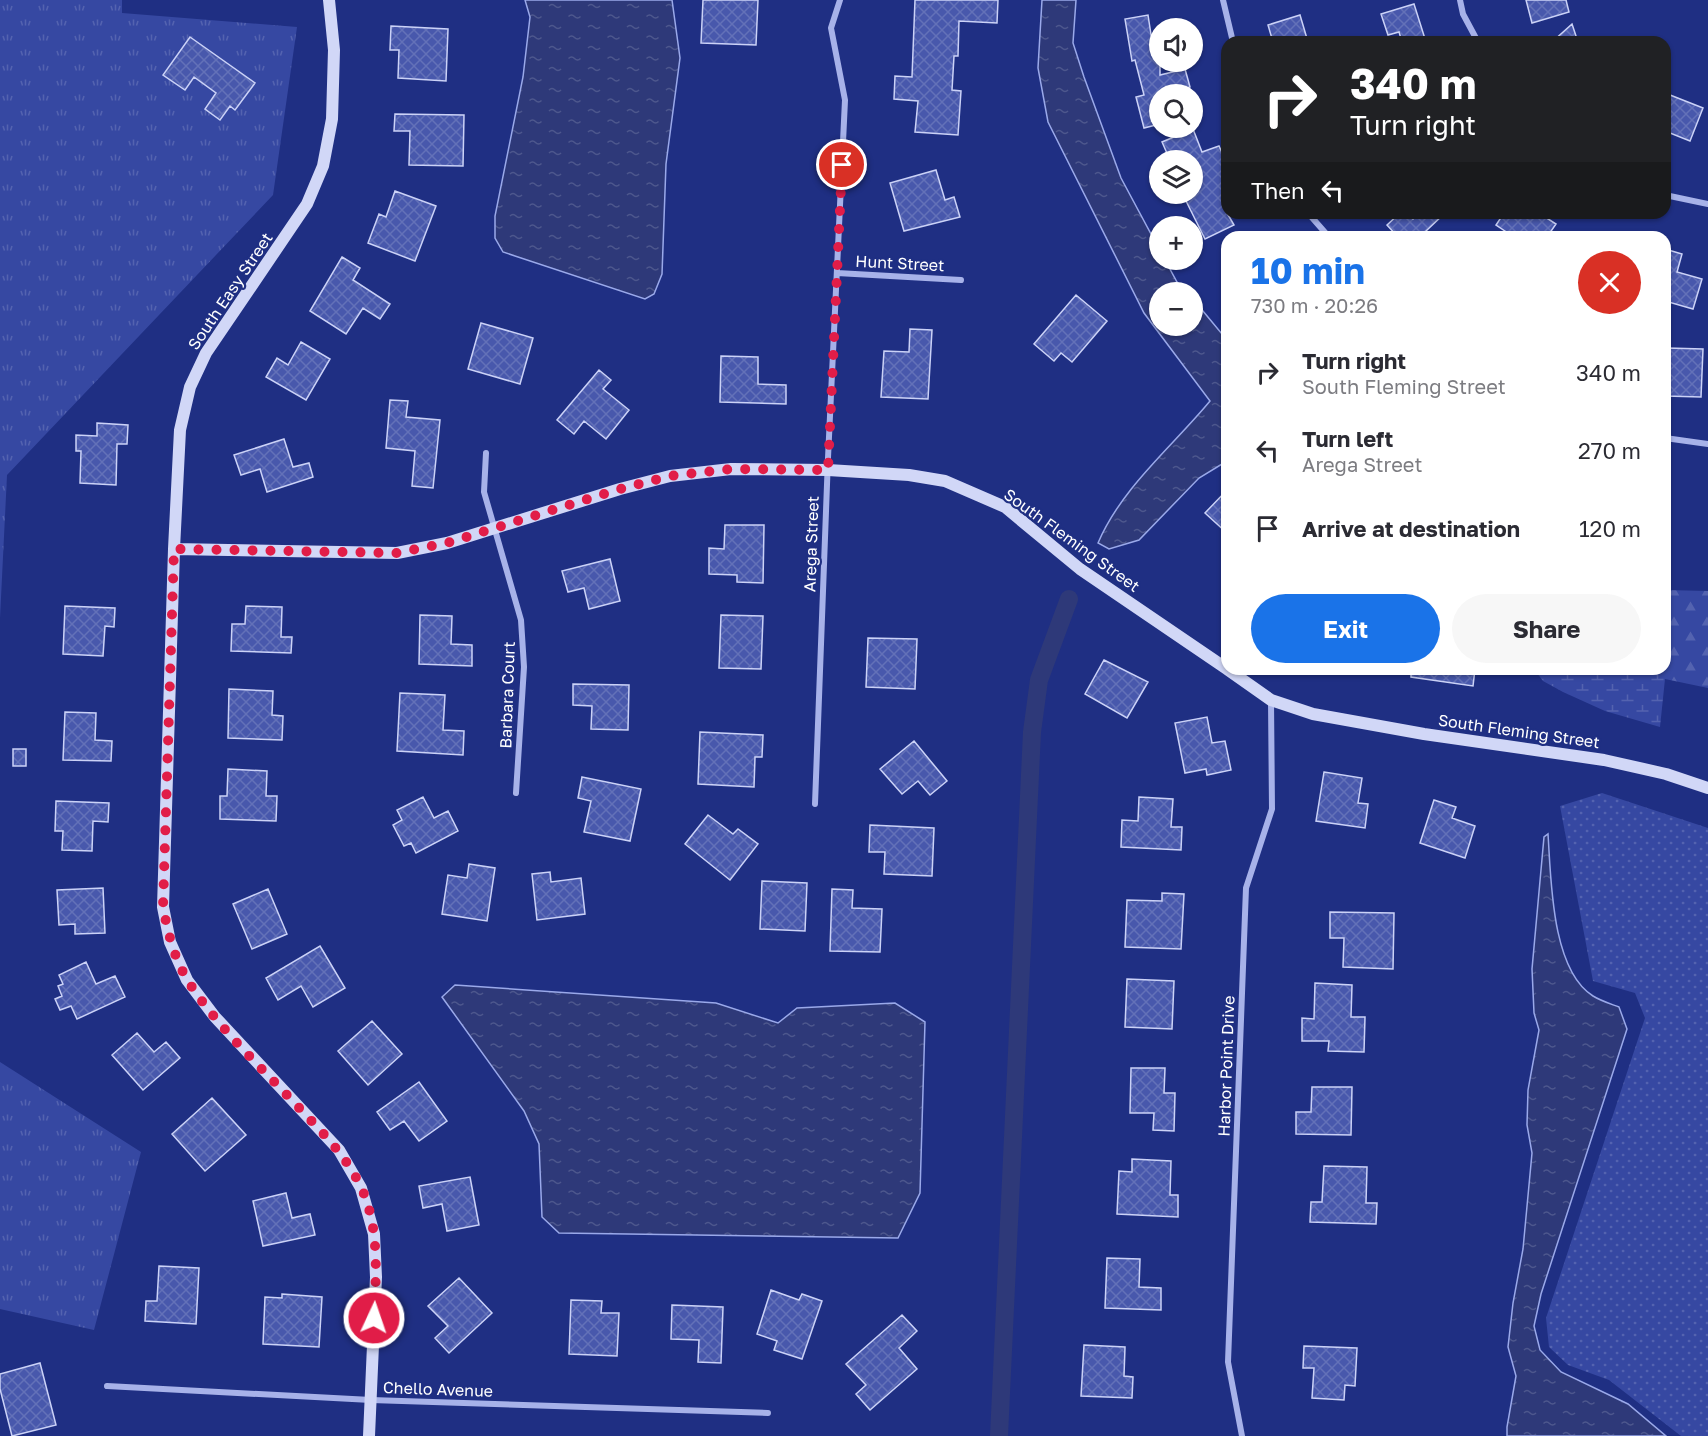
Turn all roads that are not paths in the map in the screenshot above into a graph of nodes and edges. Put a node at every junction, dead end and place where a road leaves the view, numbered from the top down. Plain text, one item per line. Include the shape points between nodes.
1 (329, 0) edge
2 (840, 0) edge
3 (1223, 0) edge
4 (1460, 0) edge
5 (1232, 36) edge
6 (1475, 36) edge
7 (1671, 196) edge
8 (1708, 204) edge
9 (1313, 219) edge
10 (1324, 231) edge
11 (837, 273) junction
12 (961, 280) dead end
13 (1671, 439) edge
14 (1708, 444) edge
15 (486, 453) dead end
16 (828, 470) junction
17 (495, 529) junction
18 (174, 549) junction
19 (1221, 665) edge
20 (1236, 675) edge
21 (1271, 700) junction
22 (1708, 788) edge
23 (516, 793) dead end
24 (814, 804) dead end
25 (107, 1386) dead end
26 (371, 1400) junction
27 (768, 1413) dead end
28 (369, 1436) edge
29 (1242, 1436) edge

1 - 18 street, South Easy Street via 334,50 332,119 323,166 307,204 206,353 190,387 180,430
2 - 11 street, Arega Street via 831,28 845,100
3 - 5 street
4 - 6 street
7 - 8 street
9 - 10 street
11 - 12 street, Hunt Street
11 - 16 street, Arega Street
13 - 14 street
15 - 17 street, Barbara Court via 484,492
16 - 17 street, South Fleming Street via 731,469 670,476
16 - 19 street, South Fleming Street via 945,481 1005,507 1080,569
16 - 24 street, Arega Street
17 - 18 street, South Fleming Street via 397,553
17 - 23 street, Barbara Court via 521,620 524,667
18 - 26 street, South Easy Street via 163,907 170,942 187,980 215,1017 339,1150 361,1188 374,1234
20 - 21 street, South Fleming Street
21 - 22 street, South Fleming Street via 1313,714 1604,760
21 - 29 street, Harbor Point Drive via 1272,809 1246,888 1228,1362
25 - 26 street, Chello Avenue
26 - 27 street, Chello Avenue
26 - 28 street, South Easy Street

